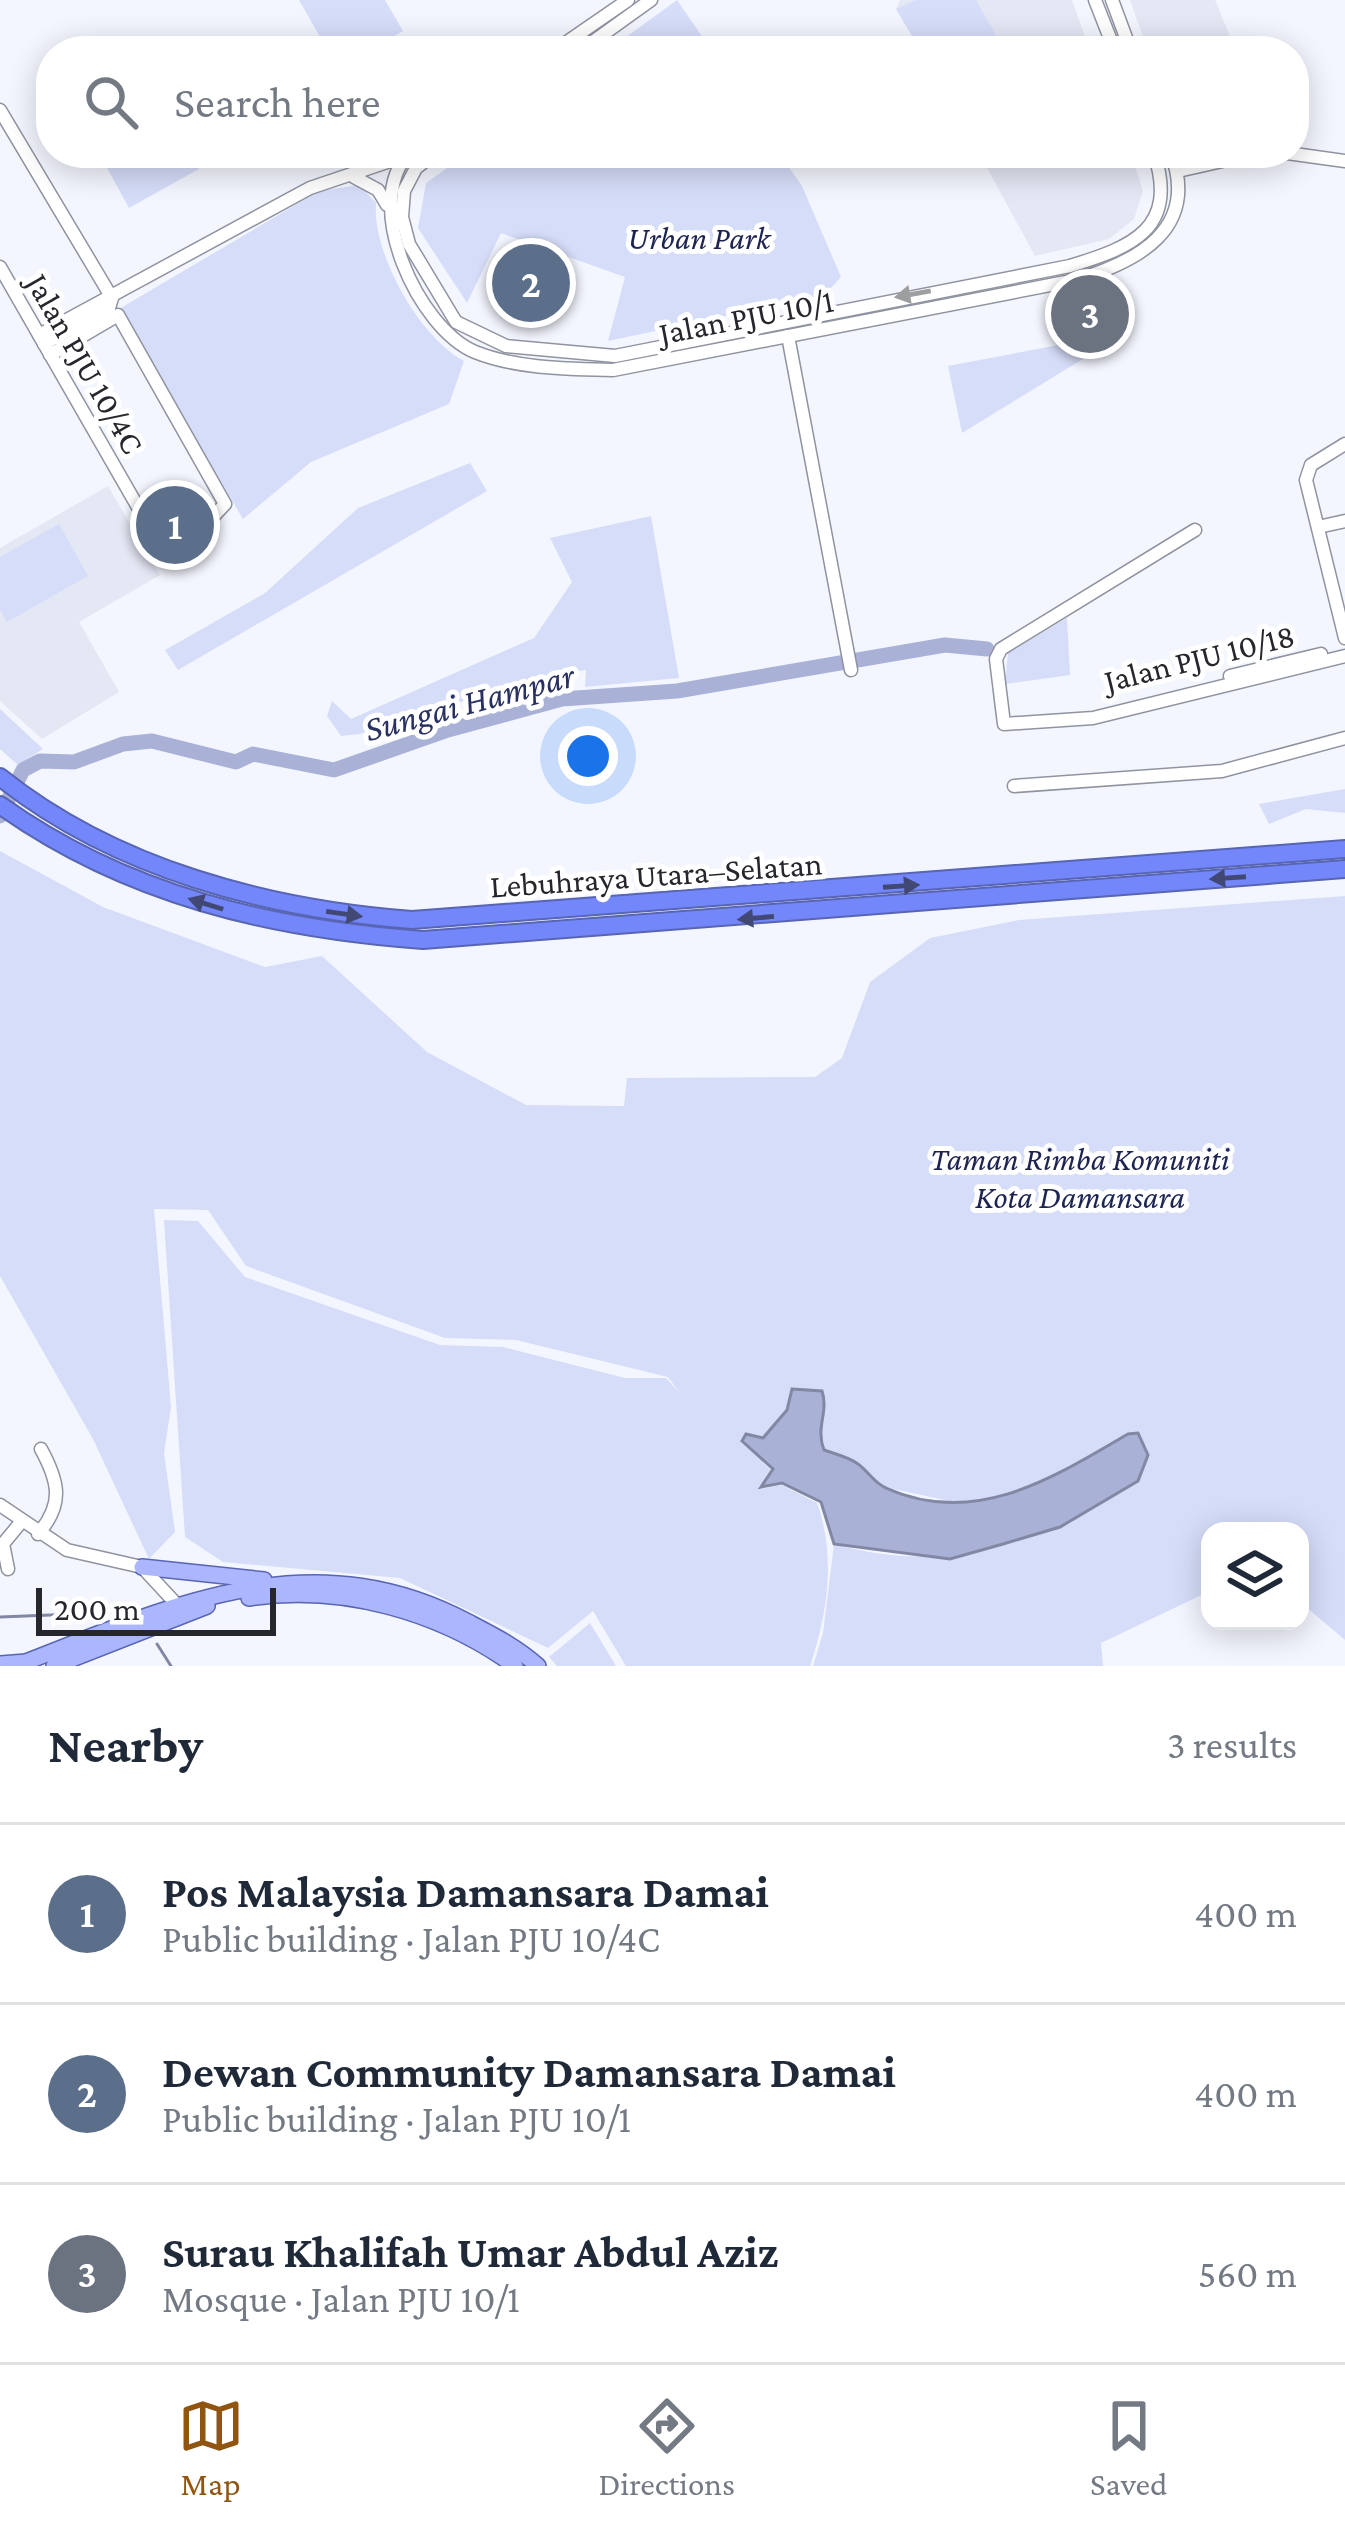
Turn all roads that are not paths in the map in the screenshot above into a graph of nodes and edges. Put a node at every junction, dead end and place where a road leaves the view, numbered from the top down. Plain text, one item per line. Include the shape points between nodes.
1 (628, 0) edge
2 (651, 0) edge
3 (1095, 0) edge
4 (1112, 0) edge
5 (576, 36) edge
6 (600, 36) edge
7 (1109, 36) edge
8 (1126, 36) edge
9 (0, 110) edge
10 (1309, 156) edge
11 (1345, 161) edge
12 (373, 168) edge
13 (402, 168) edge
14 (416, 168) edge
15 (1159, 168) edge
16 (1177, 168) edge
17 (1195, 168) edge
18 (1178, 172) junction
19 (354, 176) junction
20 (387, 205) junction
21 (397, 249) junction
22 (0, 267) edge
23 (970, 284) junction
24 (434, 288) junction
25 (1017, 291) junction
26 (112, 298) junction
27 (723, 333) junction
28 (788, 336) junction
29 (44, 345) junction
30 (687, 356) junction
31 (1345, 444) edge
32 (1345, 520) edge
33 (1318, 527) junction
34 (1195, 530) dead end
35 (1341, 600) edge
36 (1345, 638) edge
37 (1345, 652) edge
38 (851, 670) dead end
39 (1345, 737) edge
40 (2, 778) edge
41 (1014, 786) dead end
42 (0, 805) edge
43 (1345, 849) edge
44 (1345, 869) edge
45 (41, 1449) dead end
46 (0, 1505) edge
47 (22, 1521) junction
48 (38, 1534) junction
49 (142, 1567) junction
50 (8, 1569) dead end
51 (281, 1583) junction
52 (157, 1587) junction
53 (175, 1604) junction
54 (193, 1610) junction
55 (148, 1615) junction
56 (0, 1664) edge
57 (54, 1666) edge
58 (514, 1666) edge
59 (538, 1666) edge

1 - 5 street
2 - 6 street
3 - 7 street
4 - 8 street
9 - 26 street
10 - 11 street
12 - 19 street
13 - 20 street
14 - 24 street, Jalan PJU 10/1 via 402,207 409,244
15 - 23 street, Jalan PJU 10/1 via 1152,224 1123,250
16 - 18 street
17 - 18 street
18 - 25 street, Jalan PJU 10/1 via 1167,226 1130,264
19 - 20 street
19 - 26 street via 310,188
20 - 21 street, Jalan PJU 10/1
21 - 24 street
21 - 30 street, Jalan PJU 10/1 via 446,331 476,352 541,367 611,370
22 - 29 street, Jalan PJU 10/4C
23 - 25 street
23 -> 27 street, Jalan PJU 10/1
24 - 27 street, Jalan PJU 10/1 via 464,329 506,346 616,356
25 - 28 street, Jalan PJU 10/1
26 - 29 street
27 - 30 street
28 - 30 street, Jalan PJU 10/1
28 - 38 street
29 - 29 street, Jalan PJU 10/4C via 118,315 225,504 188,550 162,549
31 - 33 street via 1311,465 1306,480
32 - 33 street
33 - 35 street
34 - 37 street, Jalan PJU 10/18 via 1000,649 1004,724 1067,721
35 - 36 street
39 - 41 street via 1222,771
40 -> 43 highway, Lebuhraya Utara–Selatan via 85,832 230,891 412,920
44 -> 42 highway, Lebuhraya Utara–Selatan via 423,940 271,924 146,885
45 - 48 street via 58,1490
46 - 47 street
47 - 48 street
47 - 50 street via 3,1544
48 - 49 street via 87,1557
49 - 51 main road
49 - 52 street
51 - 53 main road
51 - 59 main road via 399,1592
52 - 53 street
52 - 55 street
53 - 54 street
53 - 55 main road
54 - 57 main road
54 - 58 main road via 260,1596 360,1600 434,1621
55 - 56 main road via 26,1662

